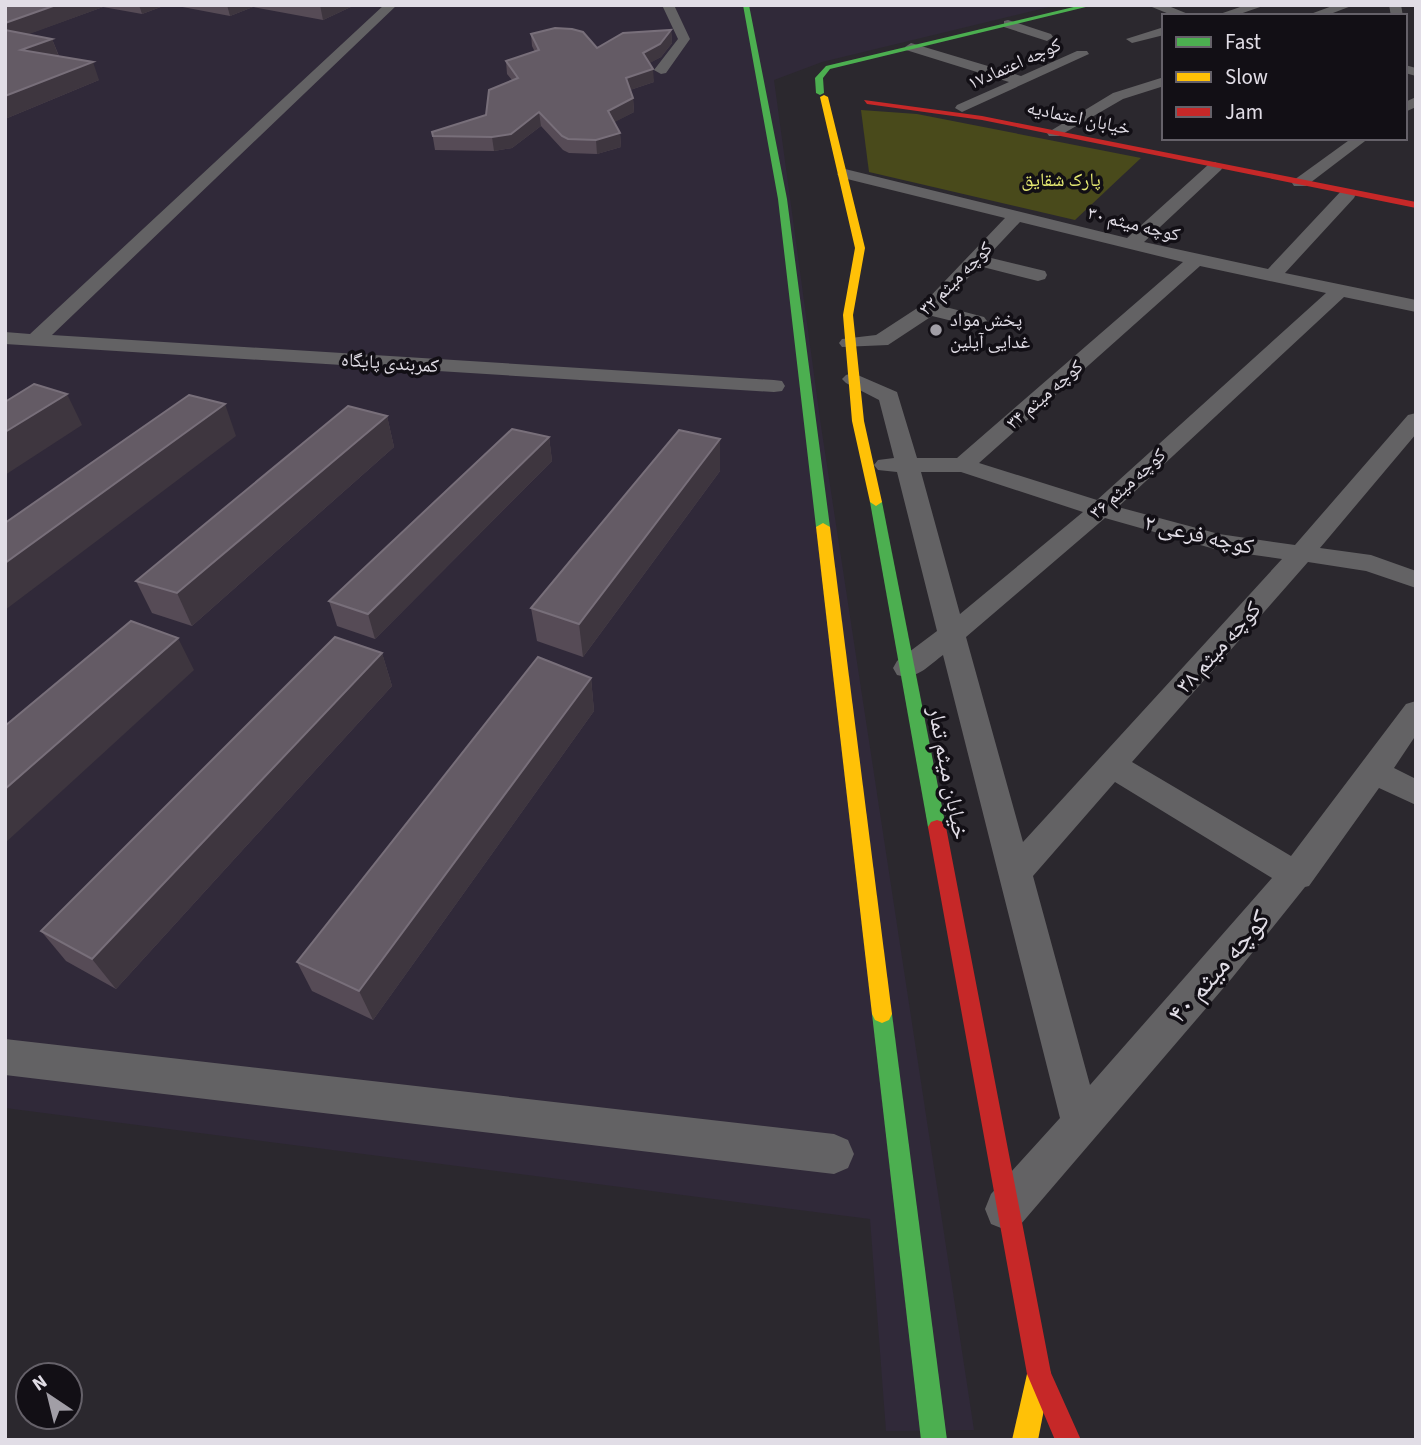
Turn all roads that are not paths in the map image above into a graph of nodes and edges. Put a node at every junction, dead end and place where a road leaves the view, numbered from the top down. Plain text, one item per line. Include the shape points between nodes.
1 (391, 5) edge
2 (668, 5) edge
3 (746, 5) edge
4 (1091, 5) edge
5 (1153, 5) edge
6 (1260, 5) edge
7 (1348, 5) edge
8 (1181, 14) edge
9 (1227, 14) edge
10 (1318, 14) edge
11 (1007, 24) junction
12 (1162, 32) edge
13 (1048, 37) dead end
14 (1132, 40) dead end
15 (904, 48) junction
16 (1082, 54) dead end
17 (661, 69) dead end
18 (1022, 81) junction
19 (1162, 82) edge
20 (836, 83) dead end
21 (867, 83) junction
22 (837, 104) junction
23 (962, 108) junction
24 (982, 118) junction
25 (1054, 133) junction
26 (1359, 140) edge
27 (1215, 167) junction
28 (845, 174) junction
29 (1300, 183) junction
30 (1348, 194) junction
31 (1416, 205) edge
32 (1017, 215) junction
33 (1130, 244) junction
34 (976, 260) junction
35 (1196, 260) junction
36 (1038, 275) dead end
37 (1272, 276) junction
38 (1340, 290) junction
39 (1416, 306) edge
40 (929, 309) junction
41 (977, 321) dead end
42 (5, 338) edge
43 (35, 340) junction
44 (849, 343) junction
45 (853, 379) junction
46 (774, 386) dead end
47 (1416, 419) edge
48 (906, 465) junction
49 (963, 465) junction
50 (869, 466) junction
51 (1099, 509) junction
52 (1300, 554) junction
53 (1416, 580) edge
54 (953, 634) junction
55 (907, 668) junction
56 (1416, 712) edge
57 (1112, 765) junction
58 (1375, 772) junction
59 (1416, 793) edge
60 (1016, 872) junction
61 (1297, 876) junction
62 (5, 1056) edge
63 (1081, 1123) junction
64 (834, 1154) dead end
65 (1006, 1209) junction
66 (1039, 1374) junction
67 (934, 1440) edge
68 (1025, 1440) edge
69 (1068, 1440) edge

1 - 43 street
2 - 17 street via 684,39
3 - 67 street via 772,105
4 - 11 street
5 - 8 street
6 - 9 street
7 - 10 street
11 - 13 street
11 - 15 street
12 - 14 street
15 - 18 street
15 - 21 street via 870,62
15 - 22 street via 821,72 818,80
16 - 18 street, کوچه اعتماد۱۷
18 - 23 street, کوچه اعتماد۱۷
19 - 25 street via 1118,96
20 - 22 street via 821,89
21 - 22 street via 881,96
21 - 23 street, خیابان اعتمادیه
22 - 24 street, خیابان اعتمادیه
22 - 28 street, خیابان میثم تمار
23 - 24 street, خیابان اعتمادیه
24 - 25 street, خیابان اعتمادیه
25 - 27 street, خیابان اعتمادیه
26 - 29 street
27 - 29 street, خیابان اعتمادیه
27 - 33 street
28 - 32 street, کوچه میثم ۳۰
28 - 44 street, خیابان میثم تمار via 860,248 848,315
29 - 30 street, خیابان اعتمادیه
30 - 31 street, خیابان اعتمادیه
30 - 37 street
32 - 33 street, کوچه میثم ۳۰
32 - 34 street, کوچه میثم ۳۲
33 - 35 street, کوچه میثم ۳۰
34 - 36 street
34 - 40 street, کوچه میثم ۳۲
35 - 37 street, کوچه میثم ۳۰
35 - 49 street, کوچه میثم ۳۴
37 - 38 street, کوچه میثم ۳۰
38 - 39 street, کوچه میثم ۳۰
38 - 51 street, کوچه میثم ۳۶
40 - 41 street
40 - 44 street, کوچه میثم ۳۲ via 881,341
42 - 43 street, کمربندی پایگاه
43 - 46 street, کمربندی پایگاه
44 - 45 street, خیابان میثم تمار
45 - 48 street via 889,397
45 - 50 street, خیابان میثم تمار
47 - 52 street, کوچه میثم ۳۸
48 - 49 street
48 - 50 street
48 - 54 street
49 - 51 street, کوچه فرعی ۲
50 - 55 street, خیابان میثم تمار
51 - 52 street, کوچه فرعی ۲ via 1218,542
51 - 54 street, کوچه میثم ۳۶
52 - 53 street, کوچه فرعی ۲ via 1371,563
52 - 57 street, کوچه میثم ۳۸
54 - 55 street, کوچه میثم ۳۶
54 - 60 street
55 - 65 street, خیابان میثم تمار
56 - 58 street, کوچه میثم ۴۰
57 - 60 street, کوچه میثم ۳۸
57 - 61 street
58 - 59 street
58 - 61 street, کوچه میثم ۴۰
60 - 63 street
61 - 63 street, کوچه میثم ۴۰
62 - 64 street
63 - 65 street, کوچه میثم ۴۰
65 - 66 street, خیابان میثم تمار
66 - 68 street
66 - 69 street, خیابان میثم تمار

